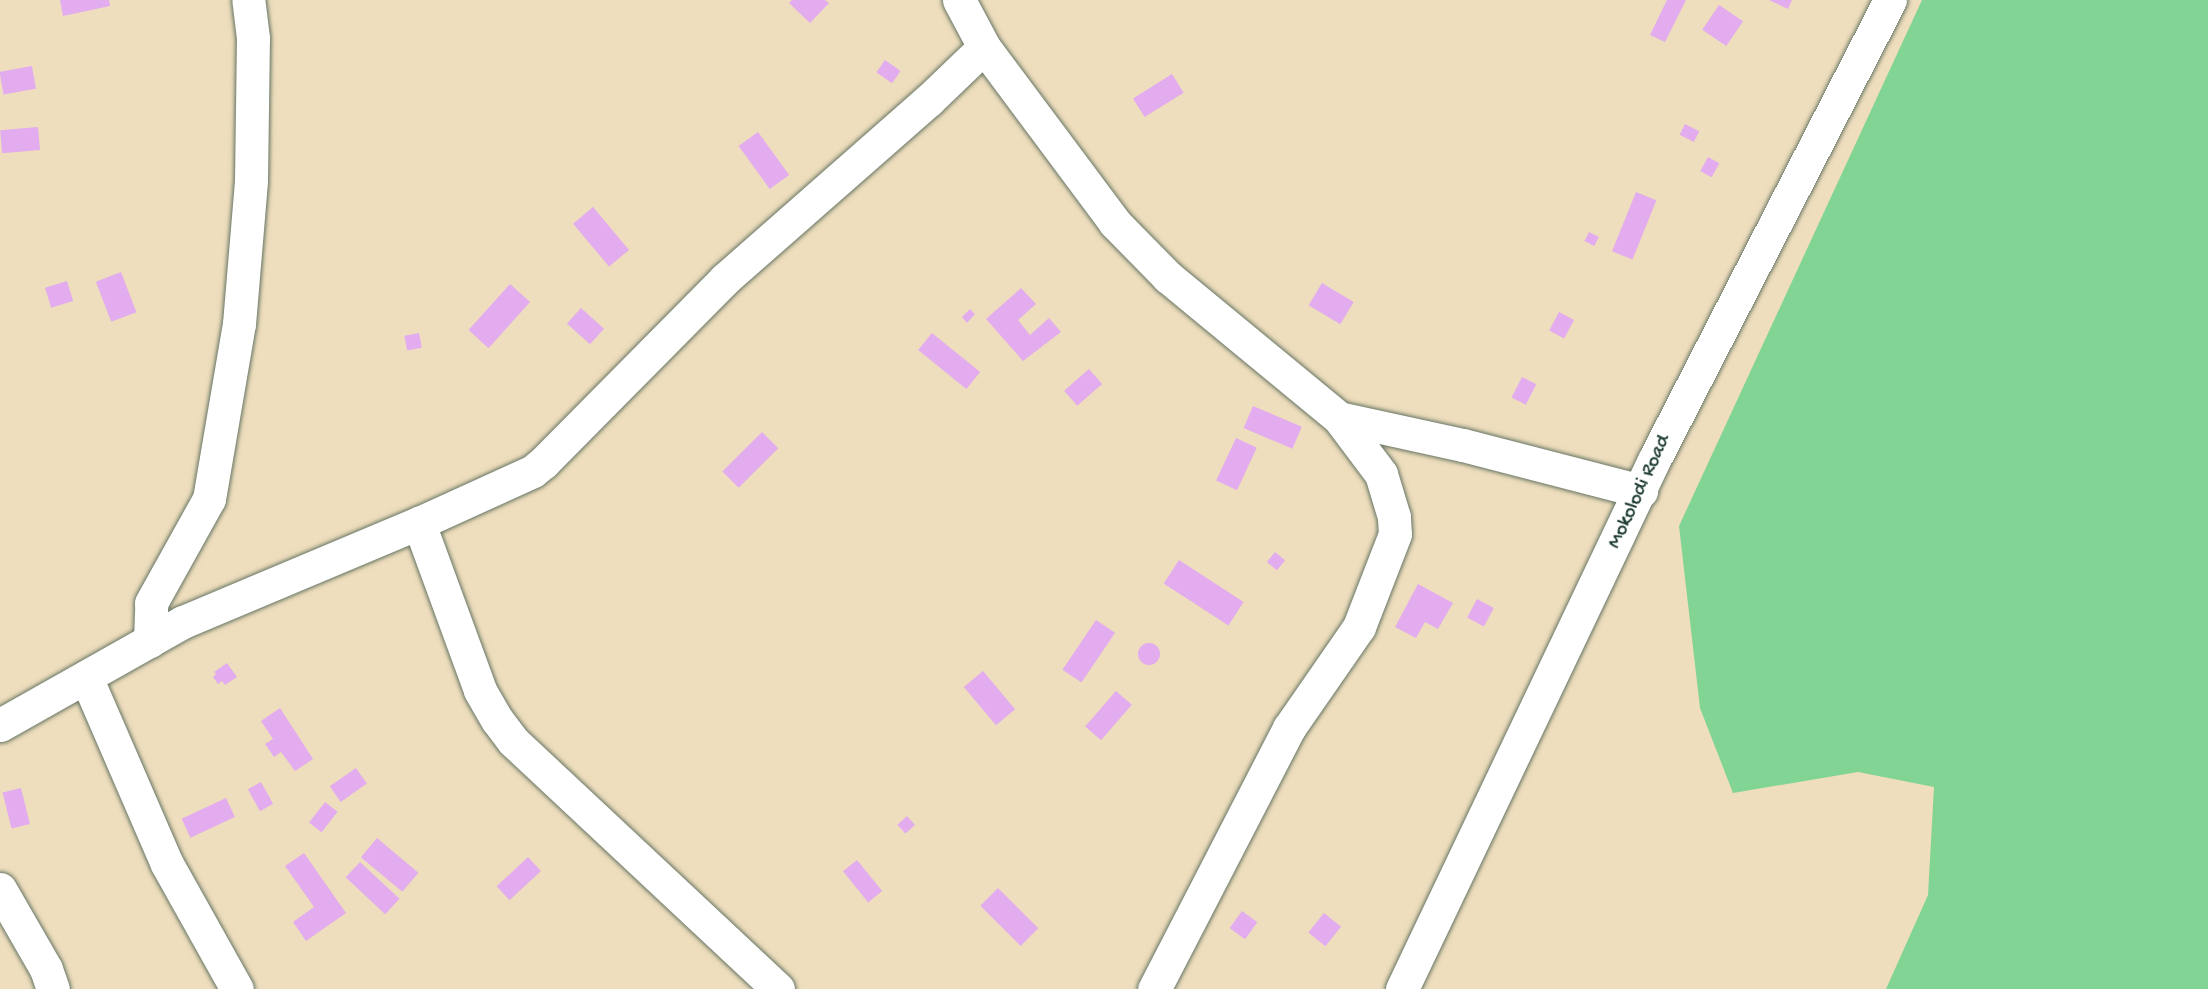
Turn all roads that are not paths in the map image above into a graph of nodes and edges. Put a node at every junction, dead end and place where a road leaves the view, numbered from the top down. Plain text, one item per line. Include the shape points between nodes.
1 (248, 0) edge
2 (959, 0) edge
3 (1890, 0) edge
4 (984, 47) junction
5 (1339, 418) junction
6 (1641, 491) junction
7 (419, 523) junction
8 (150, 641) junction
9 (86, 677) junction
10 (0, 725) edge
11 (0, 889) edge
12 (53, 989) edge
13 (237, 989) edge
14 (778, 989) edge
15 (1154, 989) edge
16 (1402, 989) edge

1 - 8 street via 253,38 251,180 239,324 208,499 151,603
2 - 4 street
3 - 6 street, Mokolodi Road
4 - 5 street via 1115,223 1140,250
4 - 7 street via 725,279 544,462 533,471
5 - 6 street via 1464,445
5 - 15 street via 1381,474 1395,534 1359,627 1289,728
6 - 16 street, Mokolodi Road
7 - 8 street via 183,622
7 - 14 street via 480,690 513,741
8 - 9 street
9 - 10 street
9 - 13 street via 167,864
11 - 12 street via 46,969

